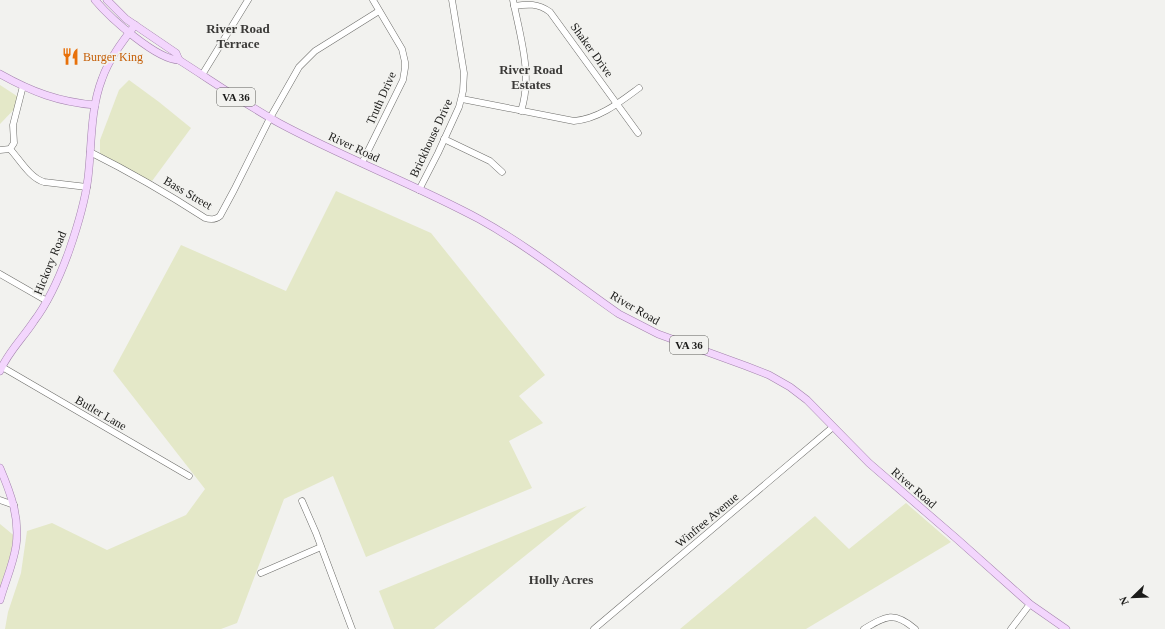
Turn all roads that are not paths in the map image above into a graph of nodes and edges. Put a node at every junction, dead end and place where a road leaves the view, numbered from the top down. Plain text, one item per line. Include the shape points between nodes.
1 (95, 0) edge
2 (107, 0) edge
3 (248, 0) edge
4 (373, 0) edge
5 (452, 0) edge
6 (514, 3) edge
7 (379, 11) junction
8 (134, 25) junction
9 (129, 33) junction
10 (179, 60) junction
11 (0, 74) edge
12 (202, 75) junction
13 (22, 86) junction
14 (639, 88) dead end
15 (462, 99) junction
16 (617, 104) junction
17 (95, 105) junction
18 (521, 111) junction
19 (270, 118) junction
20 (638, 133) dead end
21 (444, 139) junction
22 (0, 150) edge
23 (10, 150) junction
24 (90, 152) junction
25 (362, 163) junction
26 (502, 172) dead end
27 (87, 187) junction
28 (419, 190) junction
29 (0, 274) edge
30 (47, 301) junction
31 (1, 369) edge
32 (833, 427) junction
33 (0, 468) edge
34 (189, 476) dead end
35 (0, 500) edge
36 (302, 501) dead end
37 (14, 505) junction
38 (321, 547) junction
39 (261, 573) dead end
40 (0, 600) edge
41 (1030, 604) junction
42 (352, 629) edge
43 (594, 629) edge
44 (864, 629) edge
45 (915, 629) edge
46 (1011, 629) edge
47 (1066, 629) edge

1 - 9 main road, River Road / VA 36
2 - 8 main road, River Road / VA 36
3 - 12 street
4 - 7 street, Truth Drive
5 - 15 street, Brickhouse Drive via 464,73
6 - 16 street, Shaker Drive via 536,4 550,12
6 - 18 street via 526,73 526,93
7 - 19 street via 304,60
7 - 25 street, Truth Drive via 402,49 405,68 395,98
8 - 9 main road
8 - 10 main road, River Road / VA 36 via 176,52
9 - 10 main road, River Road / VA 36 via 171,60
9 - 17 main road via 104,72
10 - 12 main road, River Road / VA 36
11 - 13 main road
12 - 19 main road, River Road / VA 36
13 - 17 main road via 60,100
13 - 23 street via 13,125 14,143
14 - 16 street
15 - 18 street
15 - 21 street, Brickhouse Drive
16 - 18 street via 581,121 567,121
16 - 20 street, Shaker Drive
17 - 24 main road, Hickory Road
19 - 24 street, Bass Street via 220,216 213,219 205,218
19 - 25 main road, River Road / VA 36
21 - 26 street via 490,160
21 - 28 street, Brickhouse Drive
22 - 23 street
23 - 27 street via 39,180
24 - 27 main road, Hickory Road
25 - 28 main road, River Road / VA 36
27 - 30 main road, Hickory Road via 70,250
28 - 32 main road, River Road / VA 36 via 478,218 510,237 633,322 780,380 807,400
29 - 30 street
30 - 31 main road, Hickory Road
31 - 34 street, Butler Lane
32 - 41 main road, River Road / VA 36 via 869,463
32 - 43 street, Winfree Avenue
33 - 37 main road
35 - 37 street
36 - 38 street
37 - 40 main road via 17,522 16,546
38 - 39 street
38 - 42 street
41 - 46 street
41 - 47 main road, River Road / VA 36
44 - 45 street via 879,620 892,617 904,620

